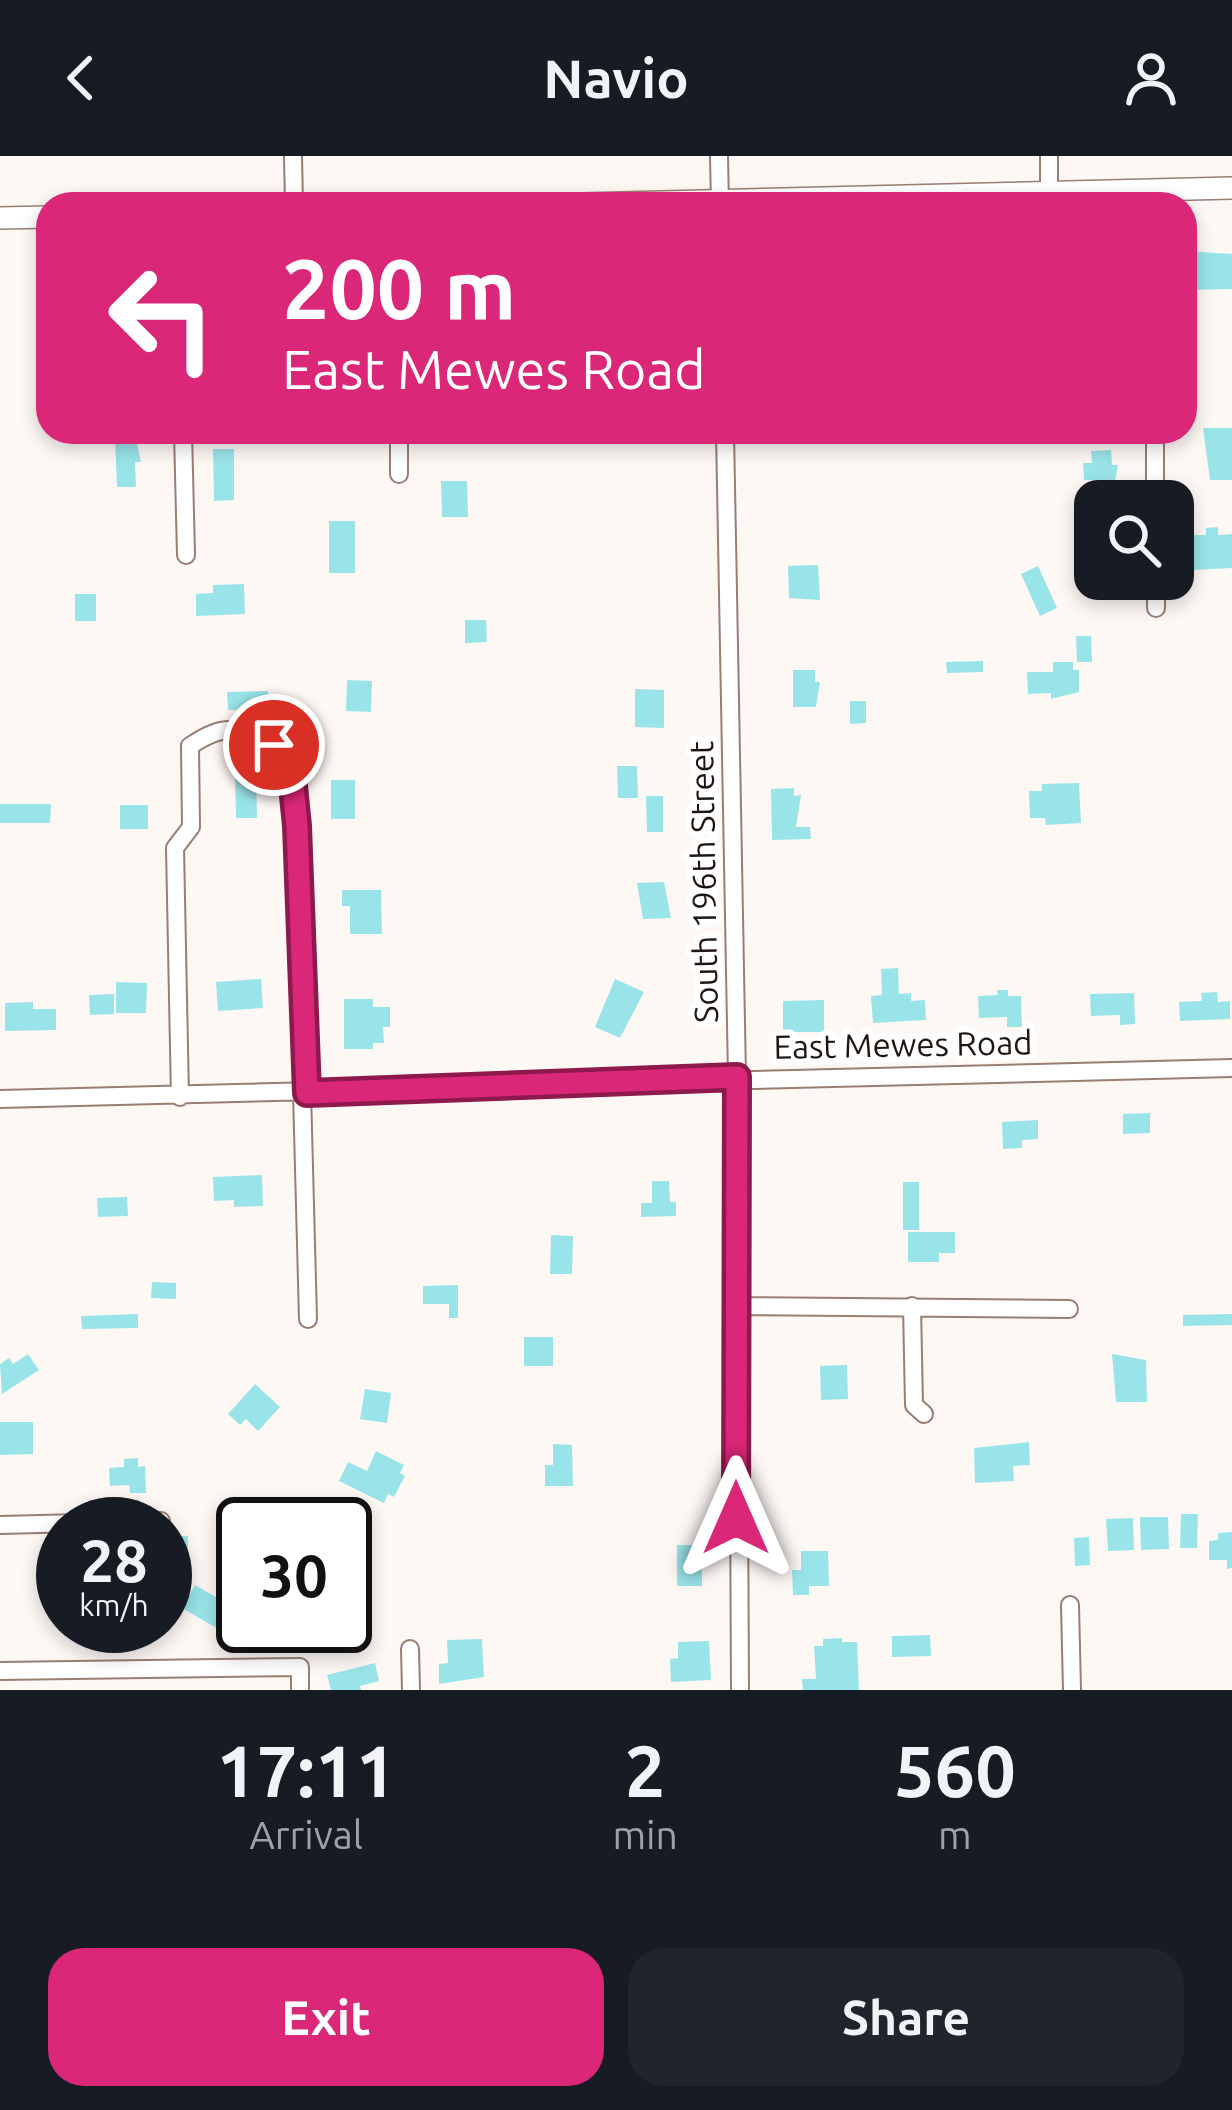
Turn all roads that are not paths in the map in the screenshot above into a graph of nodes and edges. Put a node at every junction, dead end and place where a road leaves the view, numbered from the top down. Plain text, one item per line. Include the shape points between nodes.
1 (293, 156) edge
2 (719, 156) edge
3 (1049, 156) edge
4 (1232, 188) edge
5 (294, 192) edge
6 (720, 192) edge
7 (1049, 192) edge
8 (1197, 192) edge
9 (36, 217) edge
10 (0, 218) edge
11 (184, 444) edge
12 (399, 444) edge
13 (725, 444) edge
14 (1155, 444) edge
15 (399, 474) dead end
16 (1155, 480) edge
17 (186, 555) dead end
18 (1156, 600) edge
19 (1156, 608) dead end
20 (1232, 1068) edge
21 (737, 1077) junction
22 (304, 1093) junction
23 (180, 1097) junction
24 (0, 1100) edge
25 (738, 1306) junction
26 (912, 1306) junction
27 (1069, 1309) dead end
28 (308, 1319) dead end
29 (924, 1414) dead end
30 (36, 1524) edge
31 (0, 1525) edge
32 (1070, 1605) dead end
33 (410, 1649) dead end
34 (0, 1671) edge
35 (300, 1690) edge
36 (411, 1690) edge
37 (740, 1690) edge
38 (1072, 1690) edge

1 - 5 street
2 - 6 street
3 - 7 street
4 - 8 street
9 - 10 street
11 - 17 street
12 - 15 street
13 - 21 street, South 196th Street
14 - 16 street
18 - 19 street
20 - 21 street, East Mewes Road
21 - 22 street, East Mewes Road
21 - 25 street, South 196th Street
22 - 23 street, East Mewes Road
22 - 23 street via 293,786 274,745 241,730 214,730 190,746 190,827 175,848
22 - 28 street
23 - 24 street, East Mewes Road
25 - 26 street
25 - 37 street, South 196th Street
26 - 27 street
26 - 29 street via 914,1406
30 - 31 street
32 - 38 street
33 - 36 street
34 - 35 street via 300,1667

